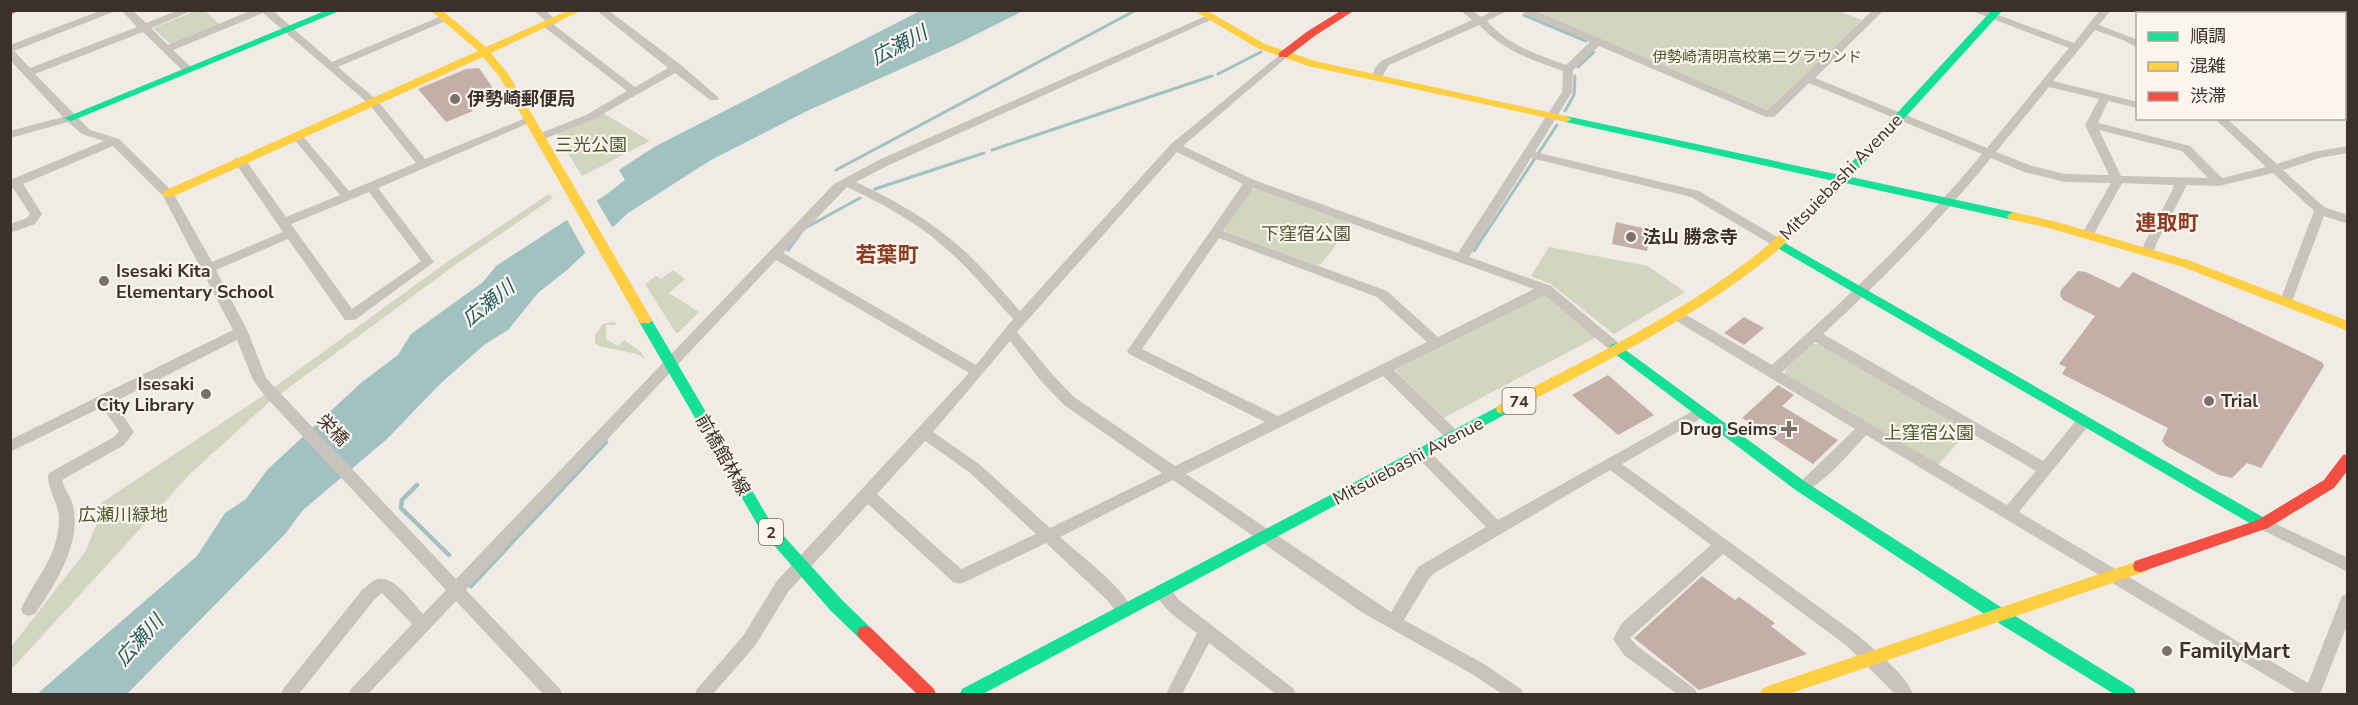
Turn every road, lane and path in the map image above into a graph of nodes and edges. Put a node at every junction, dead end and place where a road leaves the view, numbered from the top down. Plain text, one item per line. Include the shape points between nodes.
1 (15, 10) edge
2 (113, 10) edge
3 (126, 10) edge
4 (189, 10) edge
5 (263, 10) edge
6 (337, 10) edge
7 (538, 10) edge
8 (578, 10) edge
9 (601, 10) edge
10 (1350, 10) edge
11 (1465, 10) edge
12 (1503, 10) edge
13 (1523, 10) edge
14 (1879, 10) edge
15 (1974, 10) edge
16 (2106, 10) edge
17 (10, 12) edge
18 (439, 14) edge
19 (1204, 14) edge
20 (1995, 14) edge
21 (1480, 20) junction
22 (550, 23) junction
23 (2093, 26) junction
24 (144, 28) junction
25 (288, 30) junction
26 (2135, 41) edge
27 (1597, 42) junction
28 (2076, 47) junction
29 (166, 49) junction
30 (10, 51) edge
31 (484, 52) junction
32 (1283, 55) junction
33 (331, 66) junction
34 (677, 68) junction
35 (1568, 69) junction
36 (188, 70) junction
37 (28, 72) junction
38 (1376, 78) junction
39 (1808, 79) junction
40 (2046, 83) junction
41 (633, 91) junction
42 (2105, 97) junction
43 (714, 98) dead end
44 (373, 102) junction
45 (2136, 105) edge
46 (1552, 117) junction
47 (1899, 117) junction
48 (69, 118) junction
49 (530, 120) junction
50 (2221, 120) edge
51 (2091, 125) junction
52 (10, 135) edge
53 (297, 136) junction
54 (540, 137) junction
55 (115, 141) junction
56 (1175, 146) junction
57 (2348, 150) edge
58 (1989, 153) junction
59 (1530, 154) junction
60 (240, 161) junction
61 (422, 163) junction
62 (2275, 169) junction
63 (1842, 178) junction
64 (2117, 180) junction
65 (2177, 181) junction
66 (845, 182) junction
67 (2219, 182) junction
68 (1250, 183) junction
69 (13, 184) edge
70 (371, 186) junction
71 (168, 194) junction
72 (347, 196) junction
73 (1949, 201) junction
74 (2320, 210) junction
75 (2348, 220) edge
76 (287, 228) junction
77 (10, 229) edge
78 (1215, 232) junction
79 (2088, 234) junction
80 (1778, 243) junction
81 (2148, 252) junction
82 (776, 254) junction
83 (1461, 257) junction
84 (209, 268) junction
85 (1546, 289) junction
86 (1861, 292) junction
87 (2286, 301) junction
88 (1678, 316) junction
89 (1020, 319) junction
90 (2348, 326) edge
91 (241, 332) junction
92 (1010, 332) junction
93 (1814, 335) junction
94 (1436, 344) junction
95 (1616, 348) junction
96 (669, 363) junction
97 (1385, 369) junction
98 (978, 372) junction
99 (1773, 372) junction
100 (105, 400) junction
101 (1700, 412) junction
102 (2084, 421) junction
103 (1278, 423) junction
104 (1865, 428) junction
105 (924, 433) junction
106 (1454, 437) junction
107 (10, 447) edge
108 (1423, 454) junction
109 (2348, 459) edge
110 (1611, 463) junction
111 (2045, 469) junction
112 (1174, 473) junction
113 (1802, 487) junction
114 (867, 494) junction
115 (2009, 514) junction
116 (2263, 524) junction
117 (1497, 529) junction
118 (1047, 536) junction
119 (1268, 536) junction
120 (1722, 545) junction
121 (2348, 566) edge
122 (800, 567) junction
123 (2111, 575) junction
124 (457, 590) junction
125 (1162, 591) junction
126 (2348, 601) edge
127 (29, 609) dead end
128 (1125, 610) junction
129 (1998, 614) junction
130 (1394, 622) junction
131 (424, 624) junction
132 (1207, 631) junction
133 (1872, 658) junction
134 (290, 694) edge
135 (357, 694) edge
136 (554, 694) edge
137 (703, 694) edge
138 (928, 694) edge
139 (968, 694) edge
140 (1174, 694) edge
141 (1288, 694) edge
142 (1515, 694) edge
143 (1689, 694) edge
144 (1768, 694) edge
145 (1905, 694) edge
146 (2128, 694) edge
147 (2312, 694) edge

1 - 17 street
2 - 30 street
3 - 24 street
4 - 24 street
5 - 25 street
5 - 29 street
6 - 25 street
7 - 22 street
8 - 22 street
9 - 34 street
10 - 32 street
11 - 21 street
12 - 21 street
13 - 27 street
14 - 39 street
15 - 20 street
16 - 23 street
18 - 31 street, 2
18 - 33 street
19 - 32 street
19 - 66 street
20 - 28 street
20 - 47 street, Mitsuiebashi Avenue / 74
21 - 35 street via 1492,35 1518,51
21 - 38 street via 1385,63
22 - 31 street
22 - 41 street
23 - 26 street
23 - 28 street
24 - 29 street
24 - 37 street
25 - 33 street
25 - 36 street
27 - 35 street
27 - 39 street via 1770,115
28 - 40 street
29 - 36 street
30 - 37 street
31 - 44 street
31 - 49 street, 2 via 504,75
32 - 38 street
32 - 56 street
33 - 44 street
34 - 41 street
34 - 43 street
35 - 46 street via 1567,92
36 - 48 street
37 - 48 street
38 - 46 street
39 - 47 street
40 - 42 street
40 - 58 street
41 - 54 street via 590,117
42 - 45 street
42 - 51 street
44 - 53 street
44 - 61 street
46 - 59 street
46 - 63 street
47 - 58 street
47 - 63 street, Mitsuiebashi Avenue / 74
48 - 52 street
48 - 55 street via 86,132
49 - 54 street, 2
49 - 61 street
50 - 62 street
51 - 64 street
51 - 67 street via 2186,148
53 - 60 street
53 - 72 street
54 - 96 street, 前橋館林線 / 2
55 - 69 street
55 - 71 street, 栄橋
56 - 68 street
56 - 89 street
57 - 62 street
58 - 64 street via 2053,176
58 - 73 street
59 - 80 street via 1695,194
59 - 83 street
60 - 71 street
60 - 76 street
61 - 70 street
62 - 67 street
62 - 74 street
63 - 73 street
63 - 80 street, Mitsuiebashi Avenue / 74
64 - 65 street
64 - 79 street
65 - 67 street
65 - 81 street via 2180,187
66 - 82 street
66 - 89 street via 933,230
68 - 78 street
68 - 83 street
69 - 77 street via 36,214 31,222
70 - 72 street
70 - 76 street via 428,262 350,317
71 - 84 street, 栄橋
72 - 76 street
73 - 79 street
73 - 86 street
74 - 75 street
74 - 87 street
76 - 84 street
78 - 94 street via 1382,294
78 - 103 street via 1134,351
79 - 81 street
80 - 86 street
80 - 88 street, Mitsuiebashi Avenue / 74
81 - 87 street
82 - 96 street
82 - 98 street
83 - 85 street
84 - 91 street, 栄橋
85 - 94 street
85 - 95 street
86 - 93 street
86 - 102 street
87 - 90 street
88 - 95 street, Mitsuiebashi Avenue / 74
88 - 99 street
89 - 92 street
91 - 100 street
91 - 124 street, 栄橋 via 260,380 270,392
92 - 98 street
92 - 112 street via 1069,401
93 - 99 street
93 - 111 street
94 - 97 street
95 - 101 street
95 - 106 street, Mitsuiebashi Avenue / 74
96 - 122 street, 前橋館林線 / 2 via 753,507
96 - 124 street
97 - 103 street
97 - 106 street
98 - 105 street
99 - 104 street
100 - 107 street
100 - 127 street via 127,434 54,477 66,505 64,543 56,566
101 - 110 street
101 - 113 street
102 - 111 street
102 - 116 street
103 - 112 street
104 - 113 street
104 - 115 street
105 - 114 street
105 - 118 street via 967,462
106 - 108 street, Mitsuiebashi Avenue / 74
108 - 117 street
108 - 119 street, Mitsuiebashi Avenue / 74
109 - 116 street via 2329,484
110 - 117 street
110 - 120 street
111 - 115 street
112 - 118 street
112 - 119 street
113 - 129 street
114 - 118 street via 959,577
114 - 122 street
115 - 123 street
116 - 121 street
116 - 123 street
117 - 130 street via 1424,572
118 - 128 street
119 - 125 street, Mitsuiebashi Avenue / 74
119 - 130 street via 1368,608
120 - 133 street
120 - 143 street via 1628,628 1621,639
122 - 137 street via 782,587 749,641
122 - 138 street, 前橋館林線 / 2
123 - 129 street
123 - 147 street
124 - 131 street
124 - 136 street, 栄橋
125 - 128 street, Mitsuiebashi Avenue / 74
125 - 132 street via 1173,605
126 - 147 street
128 - 139 street, Mitsuiebashi Avenue / 74
129 - 133 street
129 - 146 street
130 - 142 street via 1479,669
131 - 134 street via 388,588 380,585
131 - 135 street
132 - 140 street
132 - 141 street
133 - 144 street
133 - 145 street

